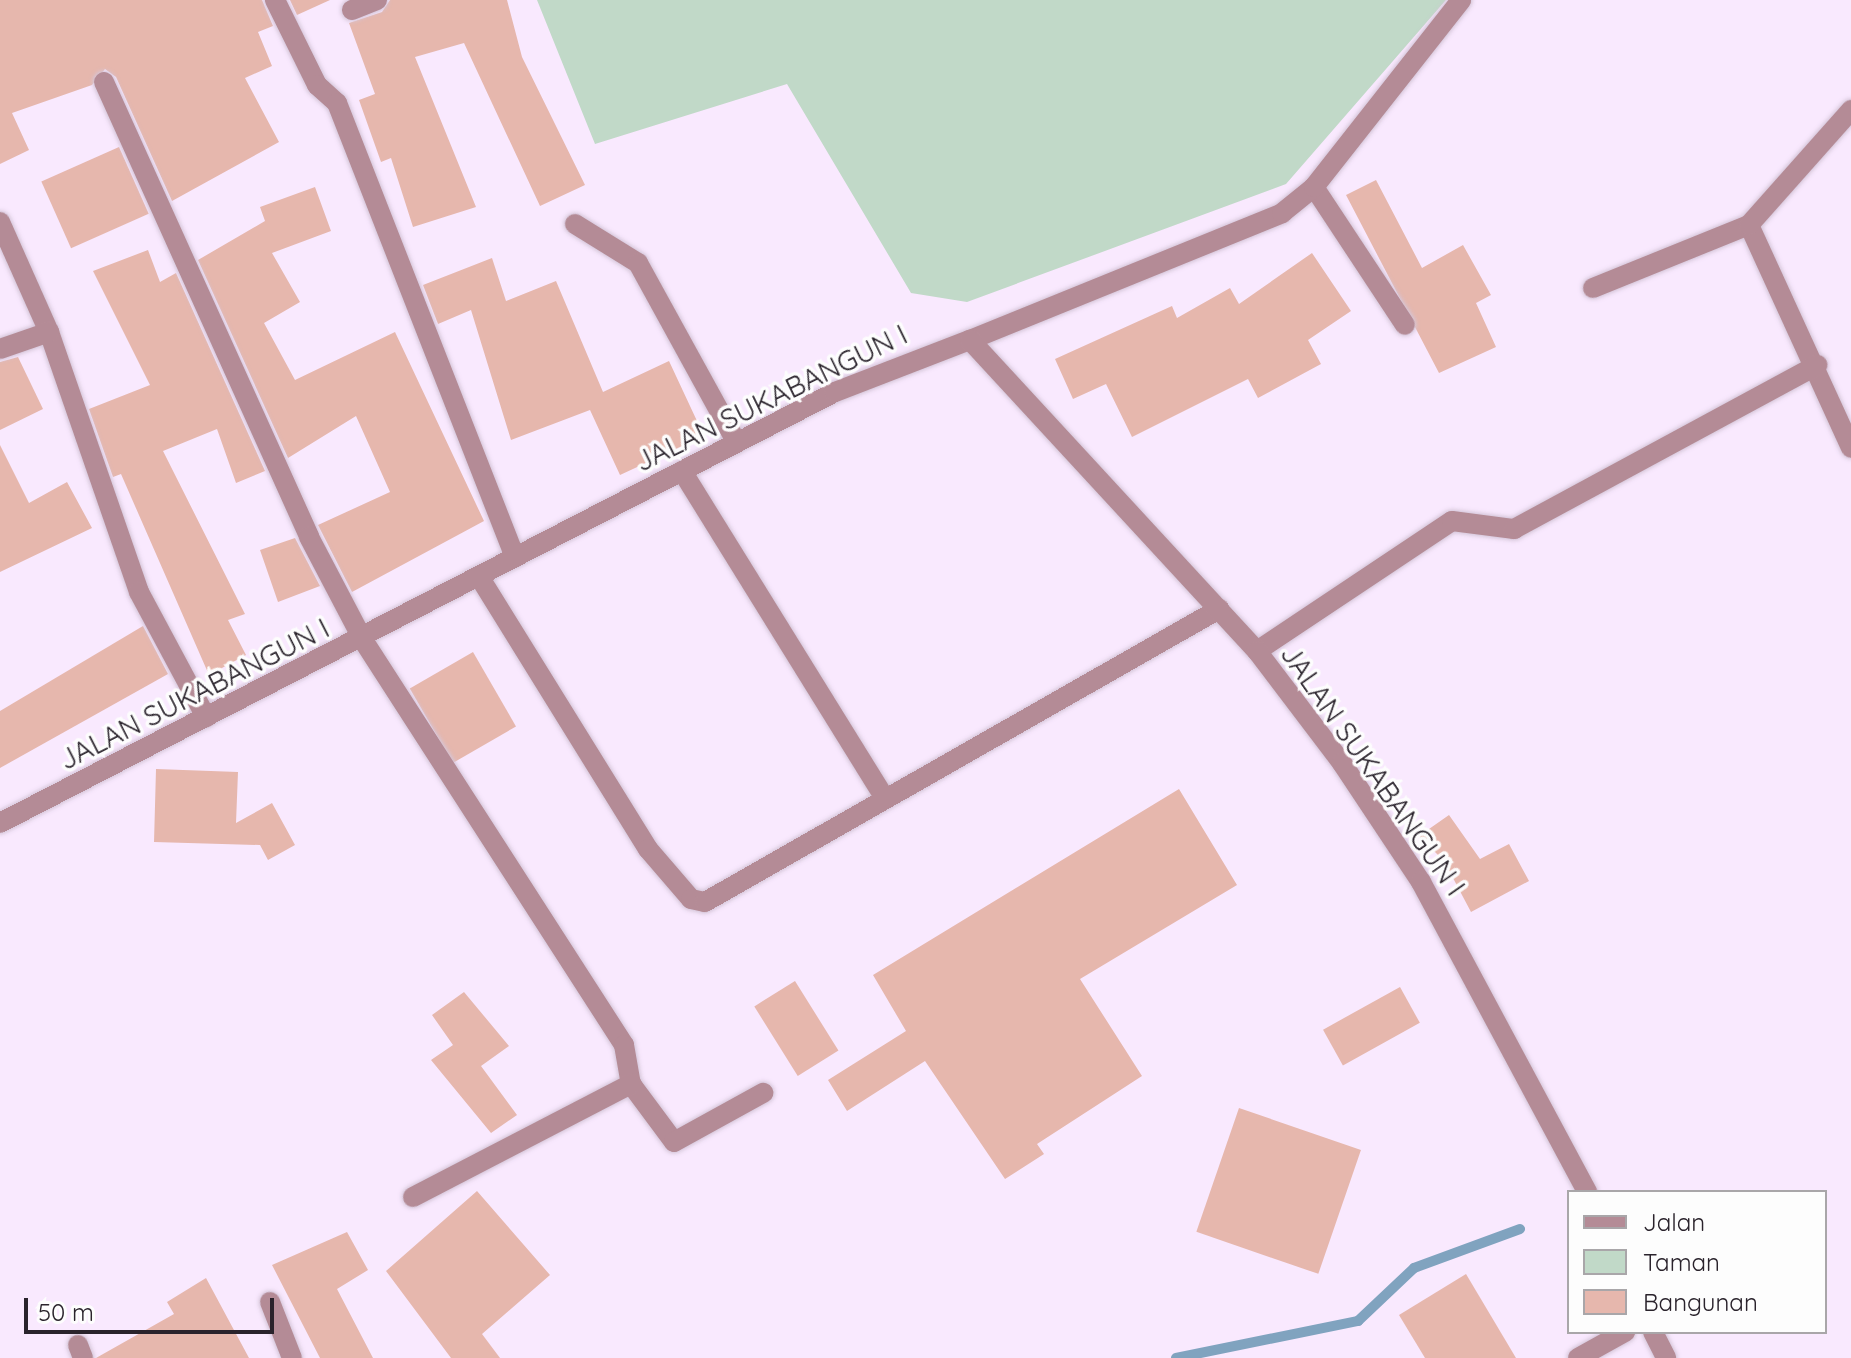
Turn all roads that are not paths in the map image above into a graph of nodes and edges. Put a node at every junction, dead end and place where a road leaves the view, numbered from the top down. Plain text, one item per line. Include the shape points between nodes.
1 (275, 0) edge
2 (377, 0) edge
3 (1461, 0) edge
4 (352, 10) dead end
5 (104, 82) dead end
6 (1851, 110) edge
7 (1314, 187) junction
8 (0, 222) edge
9 (575, 224) dead end
10 (1749, 225) junction
11 (1593, 288) dead end
12 (1405, 325) dead end
13 (49, 332) junction
14 (970, 340) junction
15 (0, 349) edge
16 (1817, 365) junction
17 (737, 443) junction
18 (1851, 448) edge
19 (682, 471) junction
20 (515, 557) junction
21 (480, 578) junction
22 (1219, 609) junction
23 (363, 640) junction
24 (1257, 651) junction
25 (206, 717) junction
26 (885, 798) junction
27 (0, 823) edge
28 (631, 1084) junction
29 (763, 1093) dead end
30 (1586, 1190) edge
31 (413, 1197) dead end
32 (270, 1302) dead end
33 (1621, 1334) edge
34 (1654, 1334) edge
35 (292, 1358) edge
36 (1578, 1358) edge
37 (1666, 1358) edge

1 - 20 street via 317,85 337,103
2 - 4 street
3 - 7 street
5 - 23 street via 309,537
6 - 10 street
7 - 12 street
7 - 14 street via 1266,222
8 - 13 street
9 - 17 street via 643,269
10 - 11 street
10 - 16 street
13 - 15 street
13 - 25 street via 139,592
14 - 17 street, JALAN SUKABANGUN I via 875,373
14 - 22 street, JALAN SUKABANGUN I
16 - 18 street
16 - 24 street via 1514,529 1452,521
17 - 19 street, JALAN SUKABANGUN I
19 - 20 street, JALAN SUKABANGUN I
19 - 26 street
20 - 21 street, JALAN SUKABANGUN I
21 - 23 street, JALAN SUKABANGUN I
21 - 26 street via 648,849 691,899 714,902
22 - 24 street, JALAN SUKABANGUN I
22 - 26 street
23 - 25 street, JALAN SUKABANGUN I
23 - 28 street via 624,1045
24 - 30 street, JALAN SUKABANGUN I via 1421,882
25 - 27 street, JALAN SUKABANGUN I
28 - 29 street via 674,1142
28 - 31 street
32 - 35 street
33 - 36 street
34 - 37 street

